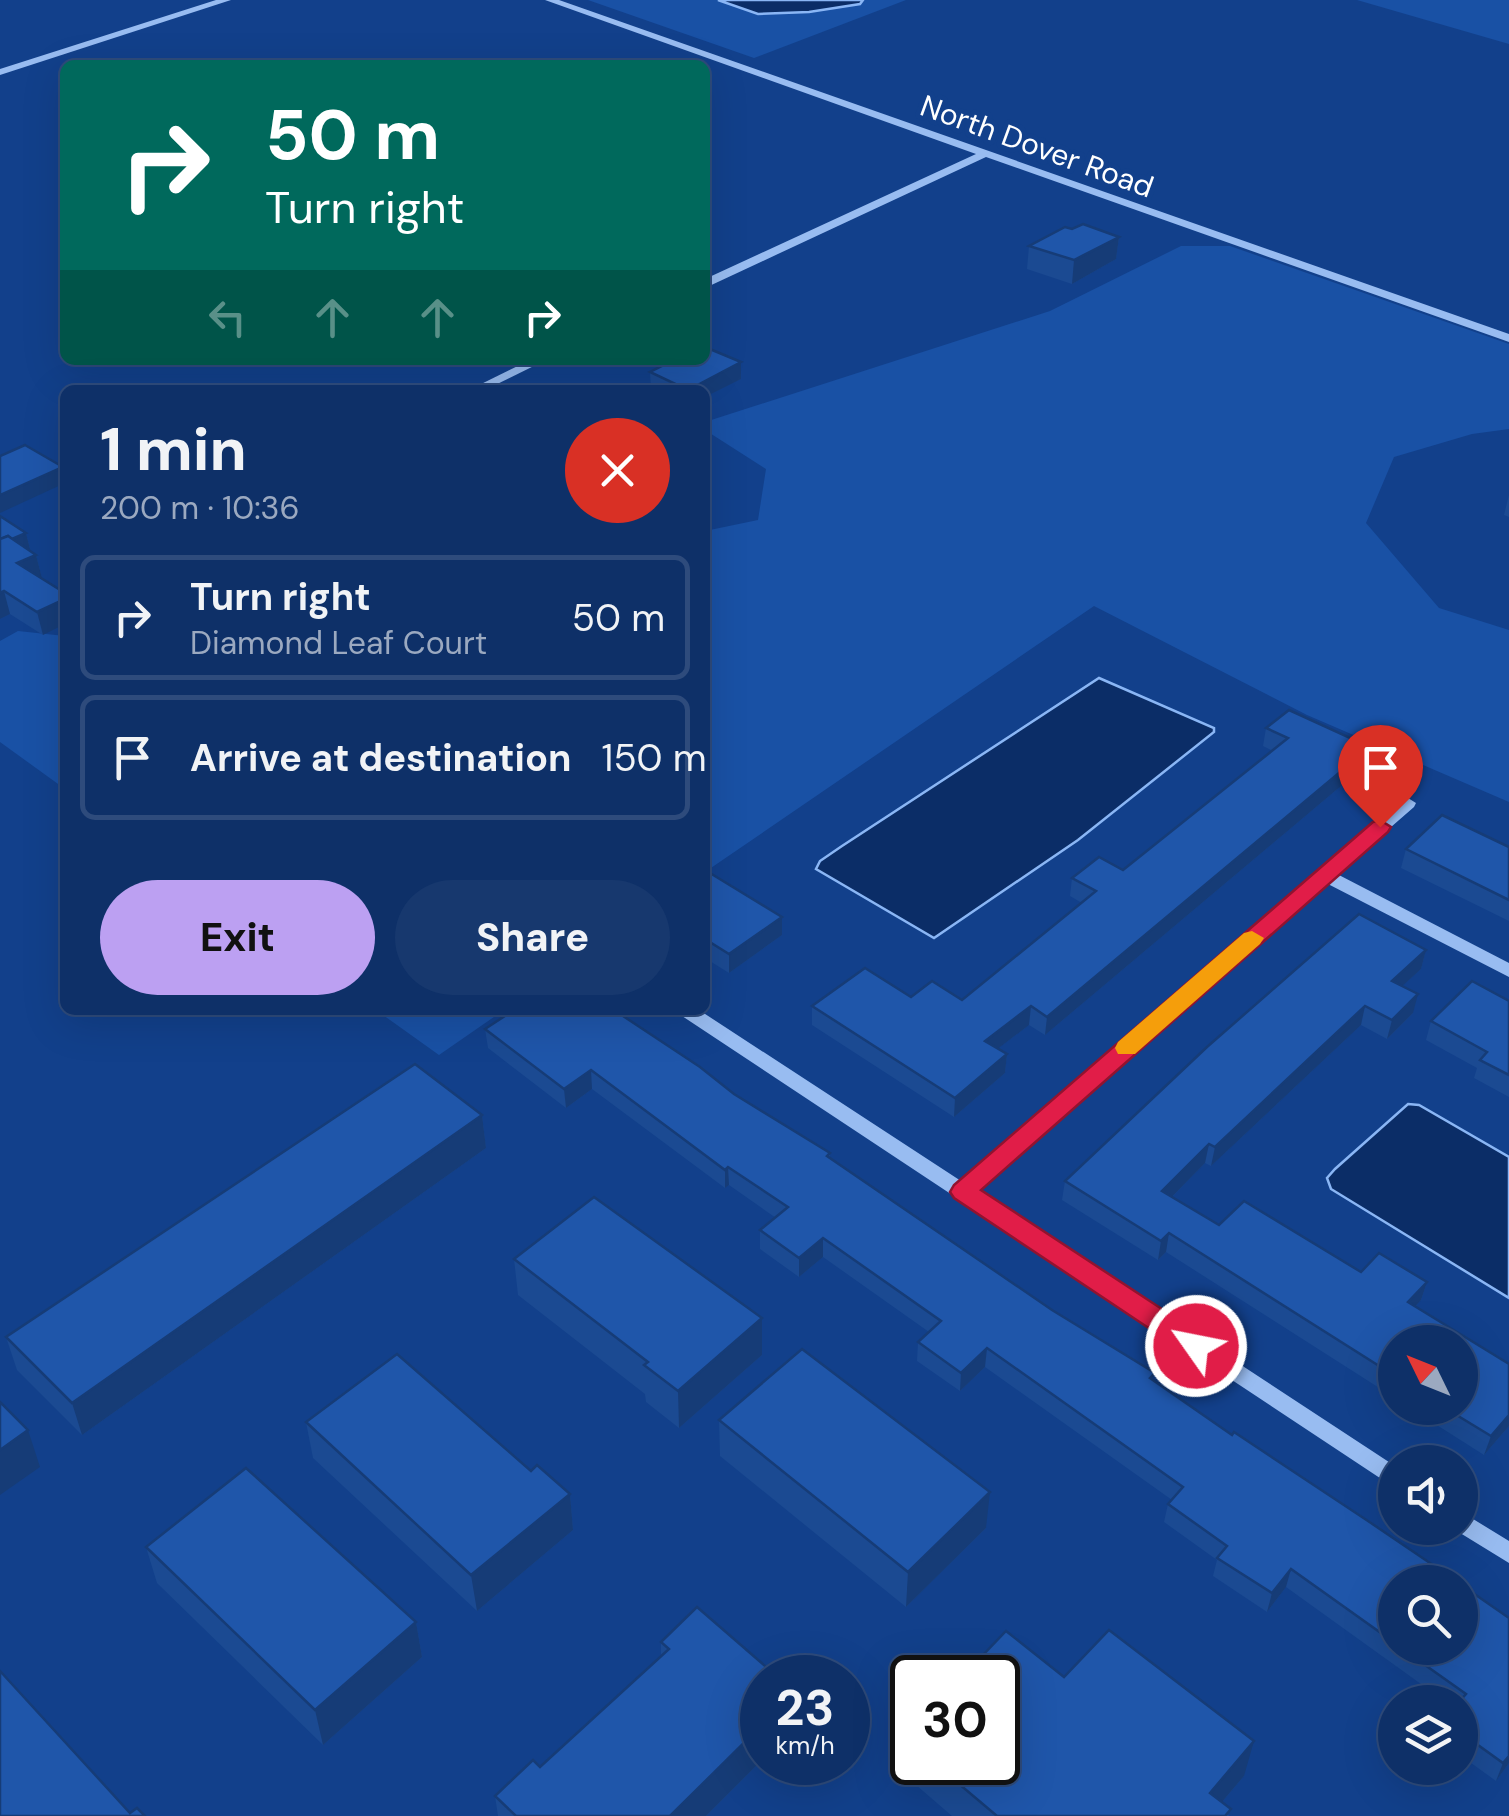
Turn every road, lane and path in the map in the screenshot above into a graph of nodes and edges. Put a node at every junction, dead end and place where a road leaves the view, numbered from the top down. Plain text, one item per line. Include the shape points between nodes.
1 (226, 0) edge
2 (550, 0) edge
3 (0, 72) edge
4 (984, 154) junction
5 (710, 282) edge
6 (1509, 338) edge
7 (529, 365) edge
8 (486, 385) edge
9 (1408, 803) dead end
10 (1324, 875) junction
11 (1509, 970) edge
12 (694, 1015) edge
13 (963, 1192) junction
14 (1378, 1467) edge
15 (1478, 1533) edge
16 (1509, 1553) edge

1 - 3 street
2 - 4 street, North Dover Road
4 - 5 street
4 - 6 street, North Dover Road
7 - 8 street
9 - 10 street
10 - 11 street
10 - 13 street
12 - 13 street
13 - 14 street
15 - 16 street

